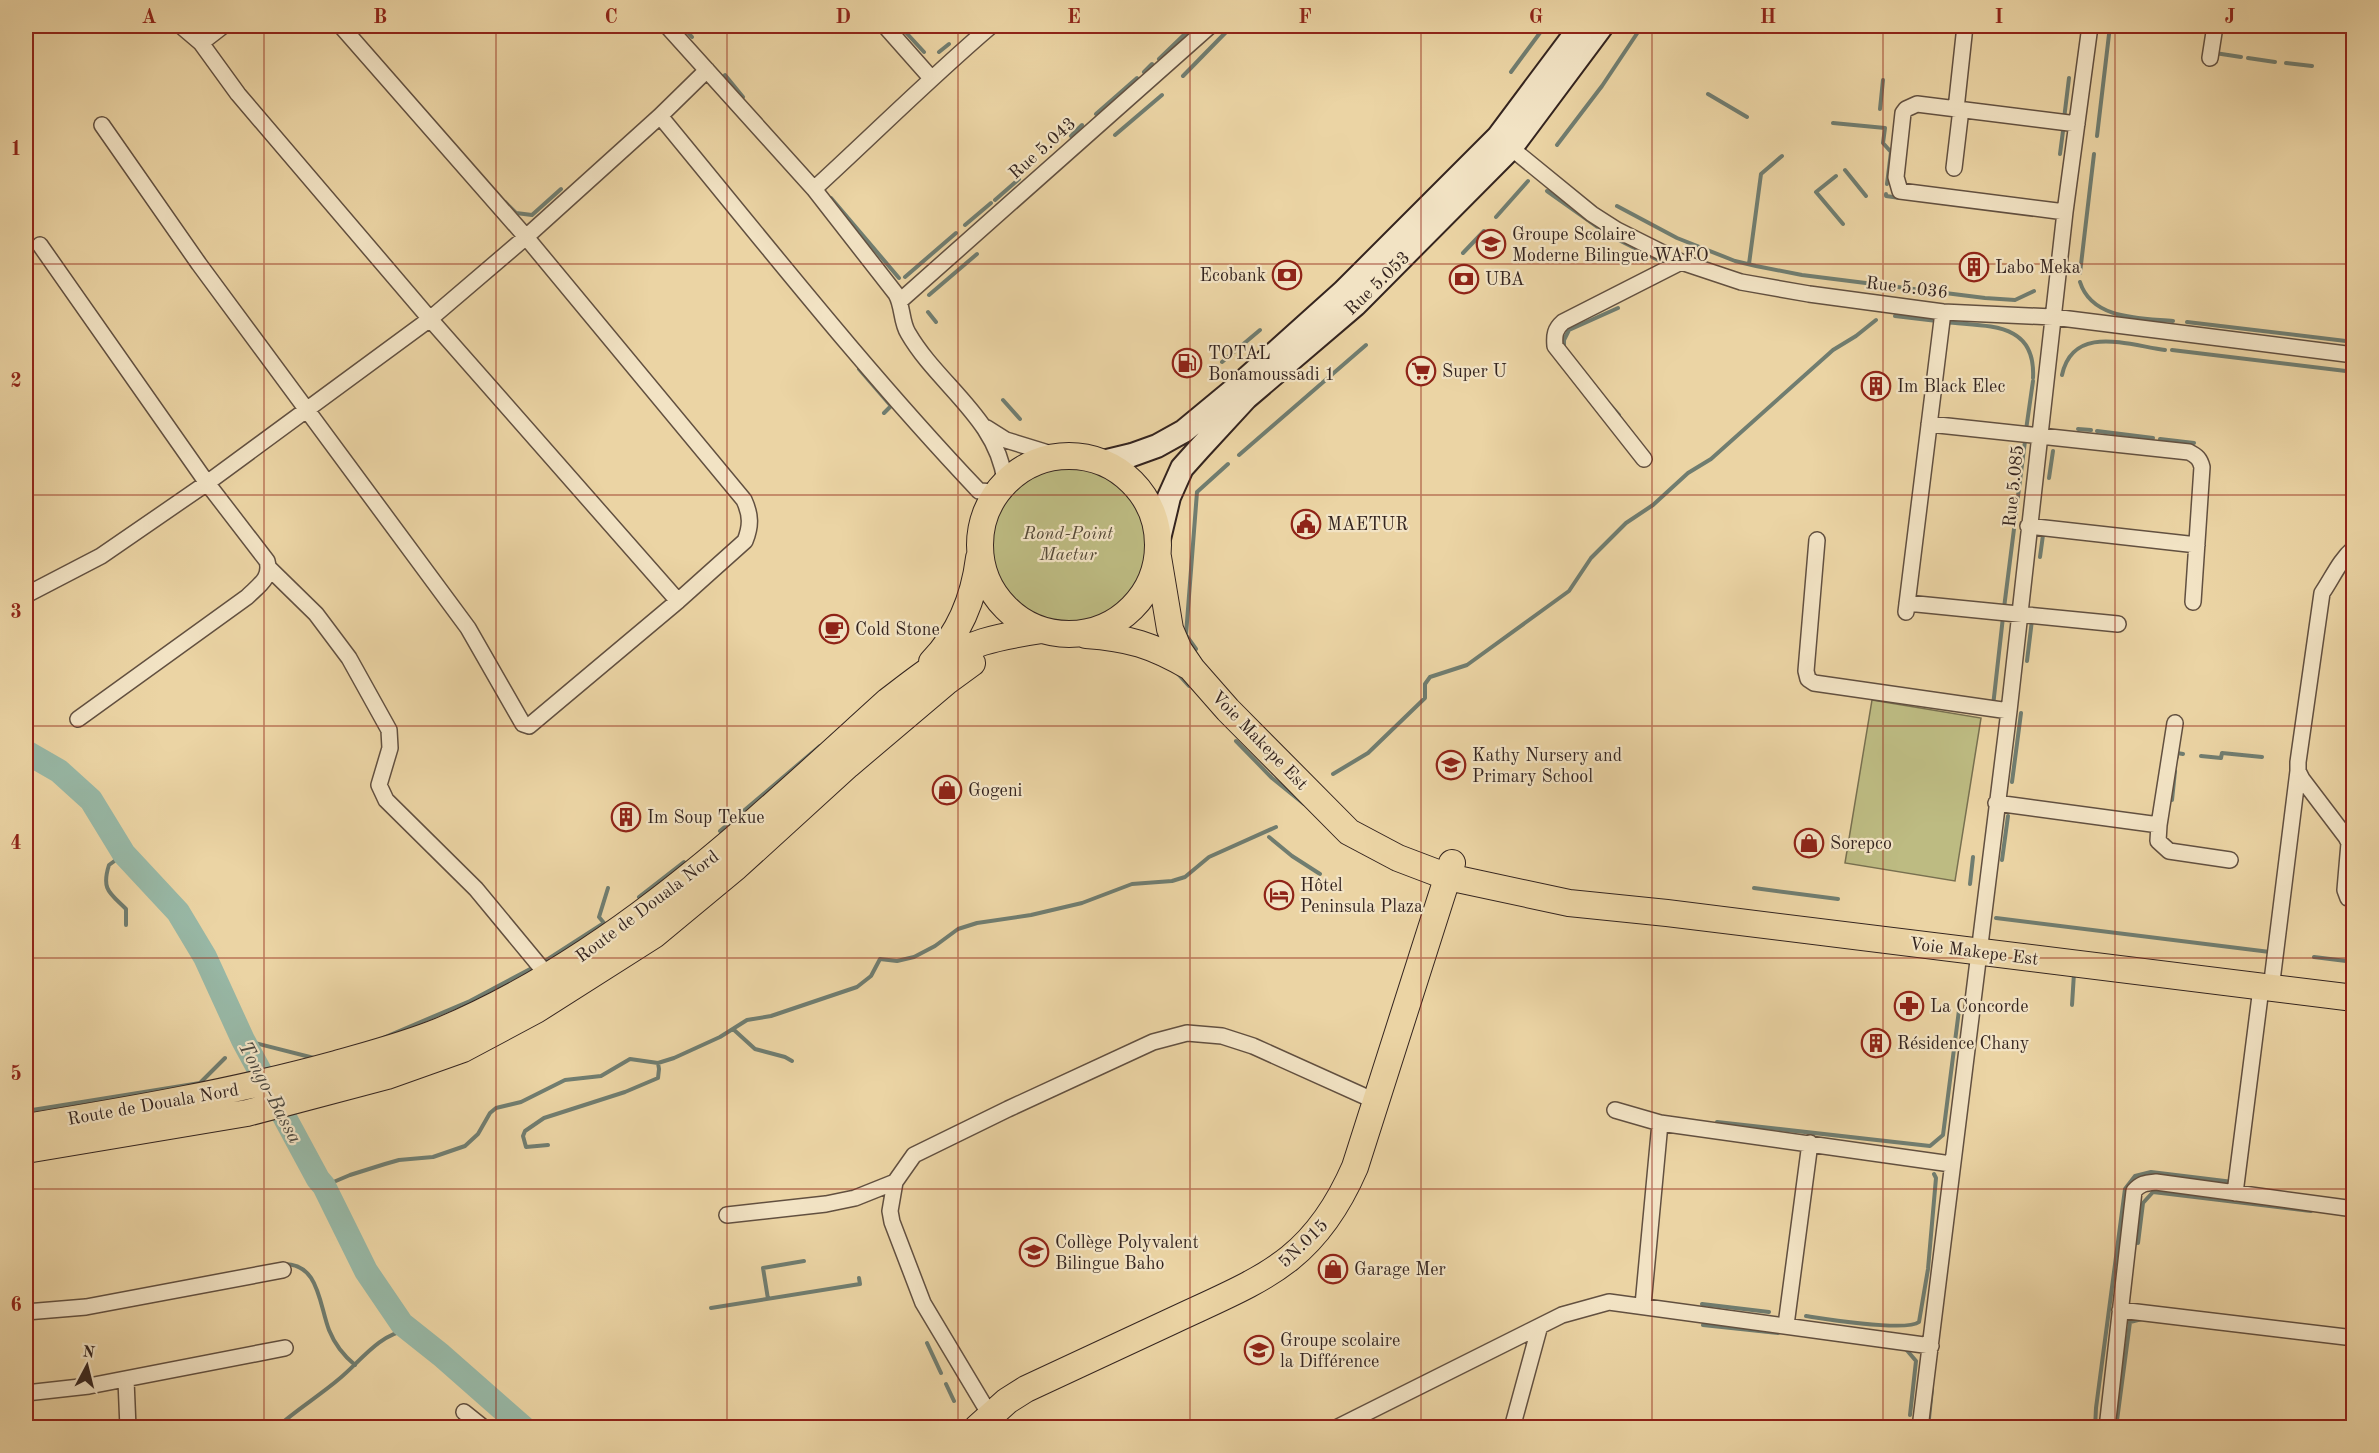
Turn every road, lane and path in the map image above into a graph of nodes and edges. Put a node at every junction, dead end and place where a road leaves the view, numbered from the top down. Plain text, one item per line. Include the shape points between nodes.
1 (181, 26) edge
2 (223, 26) edge
3 (341, 26) edge
4 (667, 26) edge
5 (885, 26) edge
6 (991, 26) edge
7 (1210, 26) edge
8 (1581, 26) edge
9 (1602, 26) edge
10 (1965, 26) edge
11 (2090, 26) edge
12 (2215, 26) edge
13 (201, 43) junction
14 (2210, 58) dead end
15 (707, 70) junction
16 (931, 78) junction
17 (1958, 109) junction
18 (660, 116) junction
19 (102, 124) dead end
20 (2077, 124) junction
21 (1504, 143) junction
22 (1954, 168) dead end
23 (814, 189) junction
24 (2065, 212) junction
25 (526, 237) junction
26 (40, 245) dead end
27 (1681, 262) junction
28 (900, 300) junction
29 (1943, 312) junction
30 (2053, 317) junction
31 (430, 318) junction
32 (2354, 355) edge
33 (307, 410) junction
34 (1929, 424) junction
35 (984, 426) junction
36 (2354, 429) edge
37 (2038, 437) junction
38 (2354, 438) edge
39 (1058, 456) junction
40 (1644, 459) dead end
41 (1103, 462) junction
42 (207, 483) junction
43 (1001, 487) junction
44 (2028, 526) junction
45 (1817, 540) dead end
46 (2197, 545) junction
47 (1159, 548) junction
48 (2354, 548) edge
49 (979, 552) junction
50 (269, 568) junction
51 (26, 595) edge
52 (678, 601) junction
53 (2193, 602) dead end
54 (2019, 615) junction
55 (2118, 624) dead end
56 (1042, 630) junction
57 (1075, 634) junction
58 (1011, 635) junction
59 (1192, 669) junction
60 (911, 684) junction
61 (2009, 711) junction
62 (78, 719) dead end
63 (2175, 723) dead end
64 (2298, 771) junction
65 (1996, 803) junction
66 (2159, 825) junction
67 (2230, 860) dead end
68 (1450, 870) junction
69 (2354, 900) edge
70 (1978, 952) junction
71 (548, 976) junction
72 (2266, 988) junction
73 (2354, 998) edge
74 (298, 1087) junction
75 (1375, 1101) junction
76 (1615, 1110) dead end
77 (119, 1123) junction
78 (1660, 1123) junction
79 (26, 1127) edge
80 (1810, 1143) junction
81 (26, 1150) edge
82 (1951, 1164) junction
83 (895, 1182) junction
84 (2235, 1193) junction
85 (2354, 1209) edge
86 (727, 1215) dead end
87 (283, 1270) dead end
88 (1643, 1305) junction
89 (2120, 1310) junction
90 (26, 1312) edge
91 (1786, 1325) junction
92 (1539, 1329) junction
93 (2354, 1338) edge
94 (1931, 1346) junction
95 (285, 1348) dead end
96 (126, 1380) junction
97 (26, 1393) edge
98 (464, 1412) dead end
99 (984, 1421) edge
100 (128, 1428) edge
101 (484, 1428) edge
102 (1336, 1428) edge
103 (1512, 1428) edge
104 (1920, 1428) edge
105 (2107, 1428) edge

1 - 13 street
2 - 13 street
3 - 25 street
4 - 15 street
5 - 16 street
6 - 16 street
7 - 28 street, Rue 5.043
8 - 21 main road, Rue 5.053
9 - 21 main road, Rue 5.053
10 - 17 street
11 - 20 street, Rue 5.085
12 - 14 street
13 - 31 street via 238,94
15 - 18 street
15 - 23 street
16 - 23 street
17 - 20 street
17 - 22 street
17 - 24 street via 1917,105 1903,113 1896,177 1900,191
18 - 25 street
18 - 43 street via 938,447 979,491
19 - 33 street
20 - 24 street, Rue 5.085
21 - 27 street, Rue 5.036 via 1592,213 1643,245
21 - 41 main road, Rue 5.053 via 1344,292 1192,425 1156,446
21 - 47 main road, Rue 5.053 via 1355,305 1246,398 1182,468 1169,497
23 - 28 street
24 - 30 street, Rue 5.085
25 - 31 street
25 - 52 street via 749,510 745,542
26 - 42 street
27 - 29 street, Rue 5.036 via 1741,282
27 - 40 street via 1563,322 1554,336 1555,346
28 - 35 street via 907,332
29 - 30 street, Rue 5.036
29 - 34 street
30 - 32 street, Rue 5.036
30 - 37 street, Rue 5.085
31 - 33 street
31 - 52 street
33 - 42 street
33 - 52 street via 468,628 523,724 529,726
34 - 37 street
34 - 54 street via 1906,608
35 - 39 street via 1006,440
35 - 43 street via 999,454
36 - 38 street
37 - 44 street, Rue 5.085
37 - 46 street via 2196,455 2202,467
39 - 41 main road
39 - 43 main road via 1029,464
41 - 47 main road via 1124,474 1142,492 1154,514
42 - 50 street
42 - 51 street via 101,556
43 - 49 main road via 985,512
44 - 46 street
44 - 54 street, Rue 5.085
45 - 61 street via 1808,679 1814,683
46 - 53 street
47 - 57 main road via 1149,586 1131,610 1105,627
47 - 59 main road via 1170,630
48 - 64 street via 2340,560 2322,593
49 - 56 main road via 985,578 999,600 1018,618
49 - 60 main road via 968,608 939,655
50 - 62 street via 264,581 247,597
50 - 71 street via 316,614 349,658 388,730 390,748 379,785 386,800 476,889
54 - 55 street
54 - 61 street, Rue 5.085
56 - 57 main road
56 - 58 main road
57 - 59 main road via 1144,644
58 - 60 main road via 958,653
58 - 74 main road, Route de Douala Nord via 946,682 654,935 536,1010 463,1049 387,1076
59 - 68 main road, Voie Makepe Est via 1329,810 1355,819
60 - 71 main road, Route de Douala Nord via 659,902
61 - 65 street, Rue 5.085
63 - 66 street
64 - 69 street via 2346,837 2349,852 2345,890 2348,898
64 - 72 street
65 - 66 street
65 - 70 street, Rue 5.085
66 - 67 street via 2158,841 2169,851
68 - 70 main road, Voie Makepe Est via 1556,885 1595,905
68 - 75 main road, 5N.015
70 - 72 main road, Voie Makepe Est
70 - 82 street, Rue 5.085
71 - 74 main road, Route de Douala Nord via 439,1032
72 - 73 main road, Voie Makepe Est
72 - 84 street
74 - 77 main road, Route de Douala Nord via 233,1091
74 - 77 main road via 247,1113
75 - 83 street via 1253,1046 1222,1036 1188,1033 1153,1042 914,1155
75 - 99 main road, 5N.015 via 1355,1167 1334,1210 1285,1263 1250,1285 1026,1389
76 - 78 street
77 - 79 main road, Route de Douala Nord
77 - 81 main road
78 - 80 street
78 - 88 street
80 - 82 street
80 - 91 street
82 - 94 street, Rue 5.085
83 - 86 street via 855,1198 826,1204
83 - 99 street via 890,1211 911,1276
84 - 85 street
84 - 89 street via 2157,1182 2145,1183 2134,1191
87 - 90 street via 86,1307
88 - 91 street
88 - 92 street via 1596,1304 1562,1315
89 - 93 street
89 - 105 street
91 - 94 street
92 - 102 street
92 - 103 street
94 - 104 street, Rue 5.085
95 - 96 street
96 - 97 street
96 - 100 street
98 - 101 street

